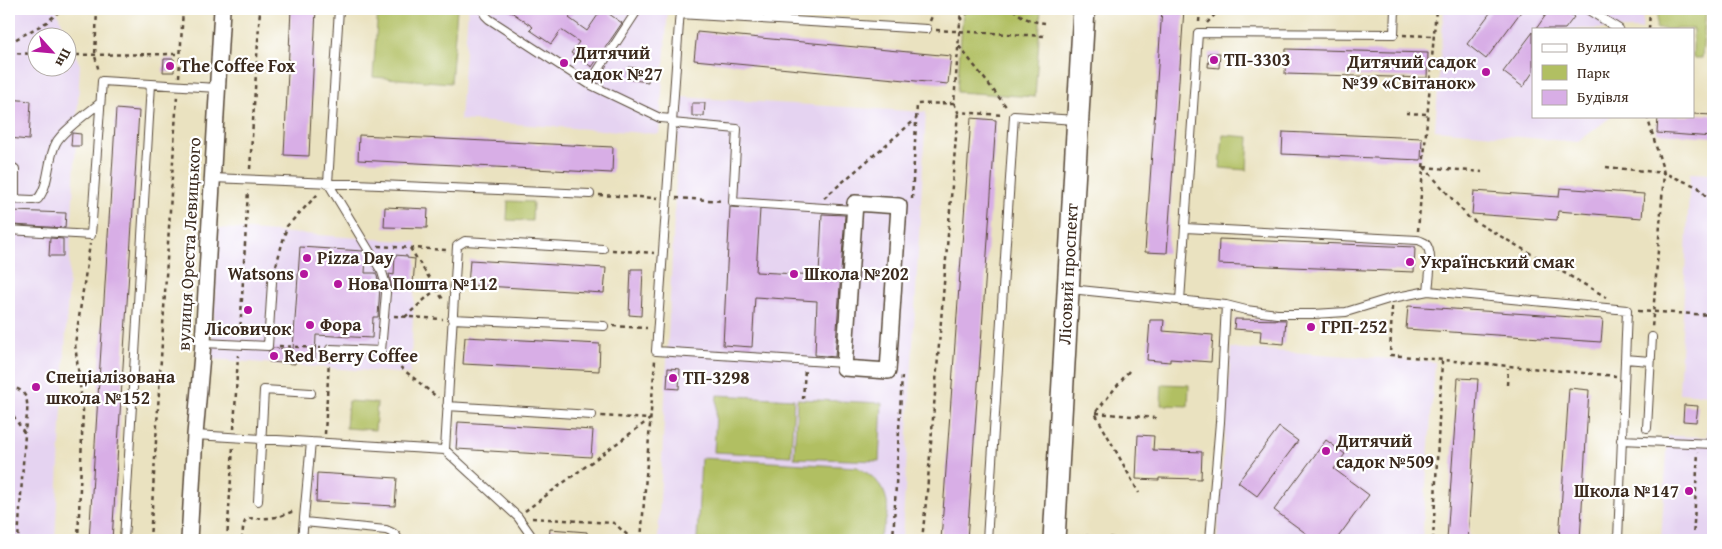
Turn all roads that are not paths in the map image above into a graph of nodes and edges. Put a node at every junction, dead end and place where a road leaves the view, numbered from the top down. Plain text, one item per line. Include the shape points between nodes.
1 (222, 9) edge
2 (339, 9) edge
3 (486, 9) edge
4 (638, 9) edge
5 (1084, 9) edge
6 (1395, 9) edge
7 (1587, 9) edge
8 (679, 11) edge
9 (1617, 28) edge
10 (926, 29) dead end
11 (151, 84) junction
12 (589, 84) junction
13 (217, 88) junction
14 (100, 103) junction
15 (1076, 120) junction
16 (672, 121) junction
17 (9, 165) edge
18 (212, 178) junction
19 (328, 183) junction
20 (590, 194) road end
21 (12, 200) edge
22 (854, 210) junction
23 (1185, 228) junction
24 (9, 230) edge
25 (603, 249) road end
26 (272, 282) road end
27 (1068, 289) junction
28 (1428, 291) junction
29 (1180, 301) junction
30 (1226, 305) junction
31 (452, 319) junction
32 (604, 326) road end
33 (1652, 337) road end
34 (203, 343) junction
35 (330, 349) road end
36 (1625, 360) junction
37 (1650, 361) junction
38 (844, 363) junction
39 (311, 393) dead end
40 (447, 406) junction
41 (592, 415) road end
42 (1647, 428) dead end
43 (195, 436) junction
44 (1621, 440) junction
45 (311, 442) junction
46 (1713, 444) edge
47 (445, 450) junction
48 (258, 501) dead end
49 (304, 522) junction
50 (124, 540) edge
51 (189, 540) edge
52 (302, 540) edge
53 (398, 540) edge
54 (530, 540) edge
55 (987, 540) edge
56 (1054, 540) edge
57 (1210, 540) edge
58 (1618, 540) edge

1 - 13 street, вулиця Ореста Левицького
2 - 19 lane
3 - 12 lane via 489,19
4 - 12 lane
5 - 15 street, Лісовий проспект
6 - 23 lane via 1394,34 1198,33
7 - 9 lane
8 - 10 lane
8 - 16 lane
11 - 13 lane
11 - 14 lane via 102,81
11 - 50 lane
12 - 16 lane
13 - 18 street, вулиця Ореста Левицького
14 - 21 lane via 58,139 38,199
14 - 24 lane via 91,235
15 - 27 street, Лісовий проспект
15 - 55 lane via 1014,116
16 - 22 lane via 737,129 733,202
16 - 38 lane via 656,351
17 - 21 lane via 15,169
18 - 19 lane
18 - 34 street, вулиця Ореста Левицького
19 - 20 lane
19 - 35 lane via 382,272 386,285 381,351
22 - 38 street
22 - 38 street via 855,203 899,206 888,371 844,368
23 - 28 lane via 1418,240 1429,248
23 - 29 lane
25 - 31 lane via 465,241 456,250
26 - 34 lane via 268,346
27 - 29 lane
27 - 56 street, Лісовий проспект
28 - 30 lane via 1346,312 1277,314
28 - 36 lane via 1627,310
29 - 30 lane
30 - 57 lane
31 - 32 lane
31 - 40 lane
33 - 37 lane
34 - 43 street, вулиця Ореста Левицького
36 - 37 lane
36 - 44 lane
37 - 42 lane
39 - 48 lane via 264,390
40 - 41 lane
40 - 47 lane
43 - 45 lane
43 - 51 street, вулиця Ореста Левицького
44 - 46 lane
44 - 58 lane
45 - 47 lane
45 - 49 lane
47 - 54 lane via 518,517 530,534
49 - 52 lane
49 - 53 lane via 386,530

